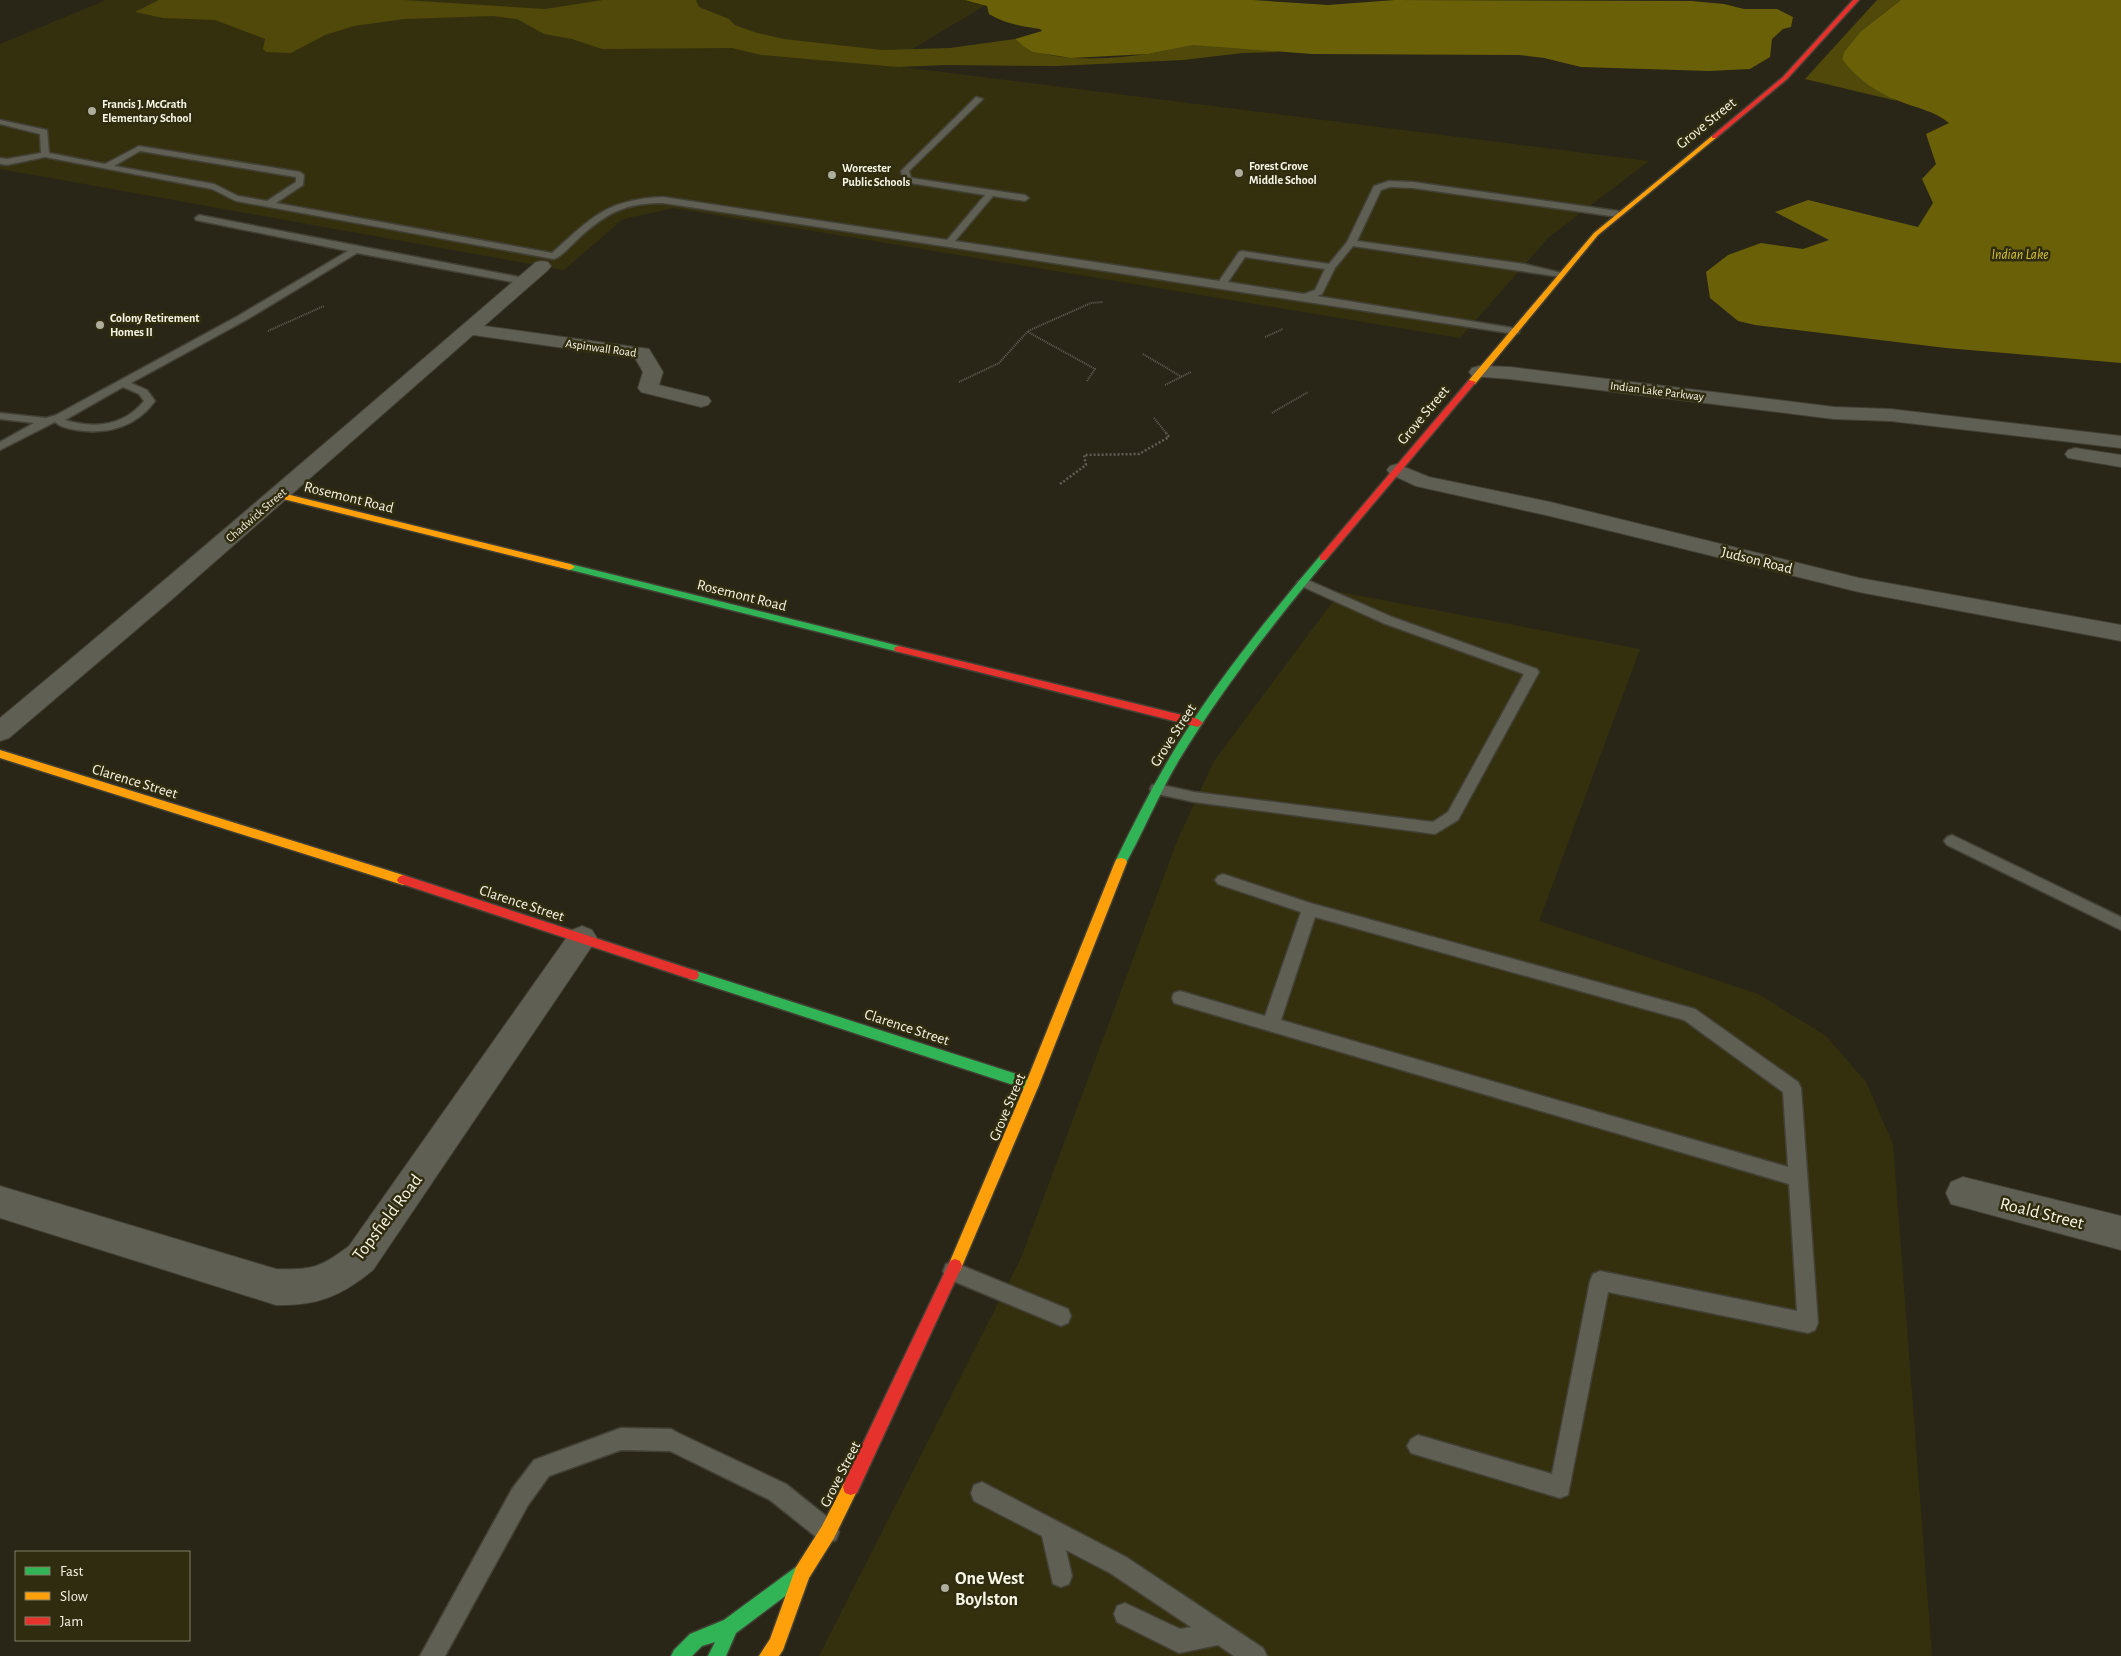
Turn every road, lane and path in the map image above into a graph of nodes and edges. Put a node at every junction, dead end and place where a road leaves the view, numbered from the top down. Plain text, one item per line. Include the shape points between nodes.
1 (1856, 0) edge
2 (979, 99) dead end
3 (0, 122) edge
4 (45, 155) junction
5 (0, 161) edge
6 (107, 166) junction
7 (991, 193) junction
8 (1025, 198) dead end
9 (268, 204) junction
10 (1618, 214) junction
11 (199, 218) dead end
12 (949, 242) junction
13 (1351, 242) junction
14 (356, 250) junction
15 (548, 261) junction
16 (1331, 267) junction
17 (1561, 274) junction
18 (524, 281) junction
19 (1222, 284) junction
20 (1306, 298) junction
21 (1103, 302) dead end
22 (468, 329) junction
23 (1283, 329) dead end
24 (1028, 331) junction
25 (1515, 331) junction
26 (1265, 337) dead end
27 (1143, 354) dead end
28 (1191, 372) dead end
29 (1479, 372) junction
30 (1182, 377) junction
31 (1087, 381) dead end
32 (959, 382) dead end
33 (123, 383) junction
34 (1165, 385) dead end
35 (1308, 392) dead end
36 (701, 401) dead end
37 (1272, 413) dead end
38 (1834, 413) junction
39 (0, 416) edge
40 (60, 417) junction
41 (1154, 418) dead end
42 (46, 421) junction
43 (2121, 442) edge
44 (0, 447) edge
45 (2121, 461) edge
46 (1397, 470) junction
47 (1060, 484) dead end
48 (278, 495) junction
49 (1303, 582) junction
50 (2121, 633) edge
51 (1198, 723) junction
52 (0, 732) edge
53 (0, 754) edge
54 (1156, 789) junction
55 (1952, 841) dead end
56 (1223, 880) dead end
57 (1310, 910) junction
58 (2121, 924) edge
59 (582, 938) junction
60 (1180, 998) dead end
61 (1271, 1024) junction
62 (1032, 1085) junction
63 (1797, 1178) junction
64 (1963, 1193) dead end
65 (0, 1202) edge
66 (2121, 1233) edge
67 (953, 1271) junction
68 (1061, 1316) dead end
69 (1418, 1446) dead end
70 (982, 1493) dead end
71 (1051, 1529) junction
72 (828, 1532) junction
73 (802, 1573) junction
74 (1061, 1576) dead end
75 (1125, 1614) dead end
76 (730, 1627) junction
77 (1221, 1633) junction
78 (432, 1656) edge
79 (680, 1656) edge
80 (717, 1656) edge
81 (768, 1656) edge
82 (1255, 1656) edge

1 - 10 main road, Grove Street via 1785,78
2 - 7 lane via 905,171 907,180
3 - 4 lane via 44,132
4 - 5 lane
4 - 6 lane
6 - 9 lane via 214,187 236,198
6 - 9 lane via 139,148 300,175 300,183
7 - 8 lane
7 - 12 lane
9 - 15 lane
10 - 13 lane via 1413,185 1384,184 1375,191
10 - 17 main road, Grove Street
11 - 14 lane
12 - 15 lane via 687,202 651,200 625,203 607,210
12 - 19 lane
13 - 16 lane
13 - 17 lane
14 - 18 lane
14 - 33 lane via 242,318
15 - 18 street, Chadwick Street
16 - 19 lane via 1242,254
16 - 20 lane via 1320,292
17 - 25 main road, Grove Street
18 - 22 street, Chadwick Street
19 - 20 lane
20 - 25 lane
21 - 24 path via 1091,303
22 - 36 street, Aspinwall Road via 642,353 653,372 648,388
22 - 48 street, Chadwick Street
23 - 26 path
24 - 31 path via 1095,369
24 - 32 path via 999,364
25 - 29 main road, Grove Street
27 - 30 path
28 - 30 path
29 - 38 street, Indian Lake Parkway via 1520,374
29 - 46 main road, Grove Street
30 - 34 path
33 - 40 lane
33 - 40 lane via 143,392 150,401 132,419 96,429 74,428 60,422
35 - 37 path
38 - 43 street, Indian Lake Parkway via 1890,415
38 - 45 street, Indian Lake Parkway via 1895,428
39 - 42 lane
40 - 42 lane
41 - 47 path via 1169,437 1139,454 1084,455 1086,465
42 - 44 lane
46 - 49 main road, Grove Street
46 - 50 street, Judson Road via 1423,482 1550,509 1859,585
48 - 51 main road, Rosemont Road
48 - 52 street, Chadwick Street
49 - 51 main road, Grove Street via 1273,616
49 - 54 lane via 1419,633 1532,672 1453,816 1435,828 1194,797
51 - 54 main road, Grove Street
53 - 59 main road, Clarence Street
54 - 62 main road, Grove Street via 1120,864
55 - 58 lane
56 - 57 lane
57 - 61 lane
57 - 63 lane via 1688,1014 1792,1088
59 - 62 main road, Clarence Street
59 - 65 street, Topsfield Road via 361,1258 328,1282 310,1288 276,1288
60 - 61 lane
61 - 63 lane
62 - 67 main road, Grove Street
63 - 69 lane via 1808,1323 1600,1281 1560,1487
64 - 66 street, Roald Street
67 - 68 lane
67 - 72 main road, Grove Street
70 - 71 lane
71 - 74 lane
71 - 77 lane via 1118,1565
72 - 73 main road, Grove Street
72 - 78 lane via 778,1492 672,1440 621,1439 542,1468 520,1497
73 - 76 main road
73 - 81 main road, Grove Street via 777,1644
75 - 77 lane via 1179,1640
76 - 79 main road via 696,1640
76 - 80 main road
77 - 82 lane

